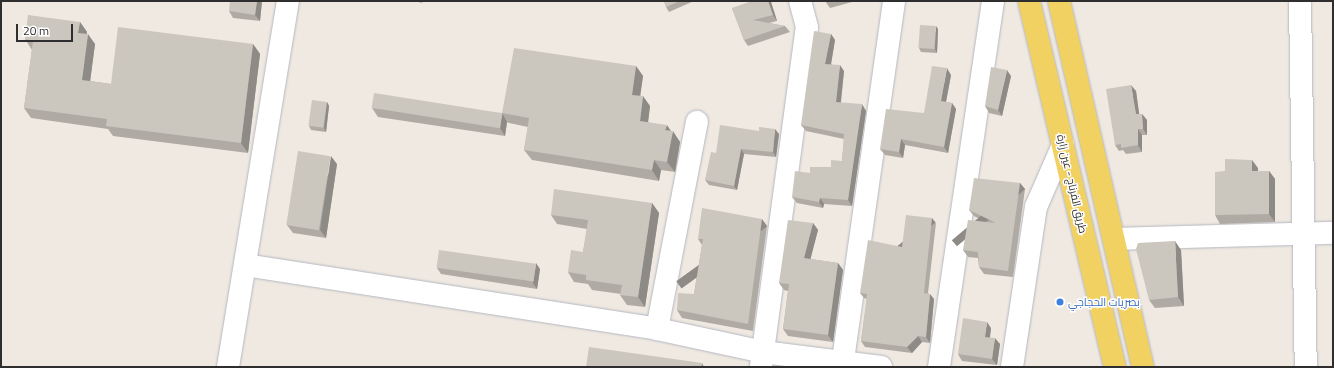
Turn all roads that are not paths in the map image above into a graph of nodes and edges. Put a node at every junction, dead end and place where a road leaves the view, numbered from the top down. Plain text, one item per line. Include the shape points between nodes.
1 (288, 1) edge
2 (800, 1) edge
3 (894, 1) edge
4 (993, 1) edge
5 (1029, 1) edge
6 (1059, 1) edge
7 (1300, 1) edge
8 (697, 122) dead end
9 (1063, 145) junction
10 (1333, 233) edge
11 (1306, 235) junction
12 (1115, 239) junction
13 (245, 265) junction
14 (657, 329) junction
15 (762, 360) edge
16 (843, 360) junction
17 (228, 367) edge
18 (881, 367) edge
19 (939, 367) edge
20 (1012, 367) edge
21 (1115, 367) edge
22 (1143, 367) edge
23 (1306, 367) edge

1 - 13 street
2 - 15 street via 807,27
3 - 16 street
4 - 19 street
5 - 9 main road, طريق الفرناج - عين زارة
6 - 12 main road
7 - 11 street
8 - 14 street
9 - 20 street via 1036,207
9 - 21 main road, طريق الفرناج - عين زارة
10 - 11 street
11 - 12 street
11 - 23 street
12 - 22 main road
13 - 14 street
13 - 17 street
14 - 15 street
15 - 16 street
16 - 18 street

